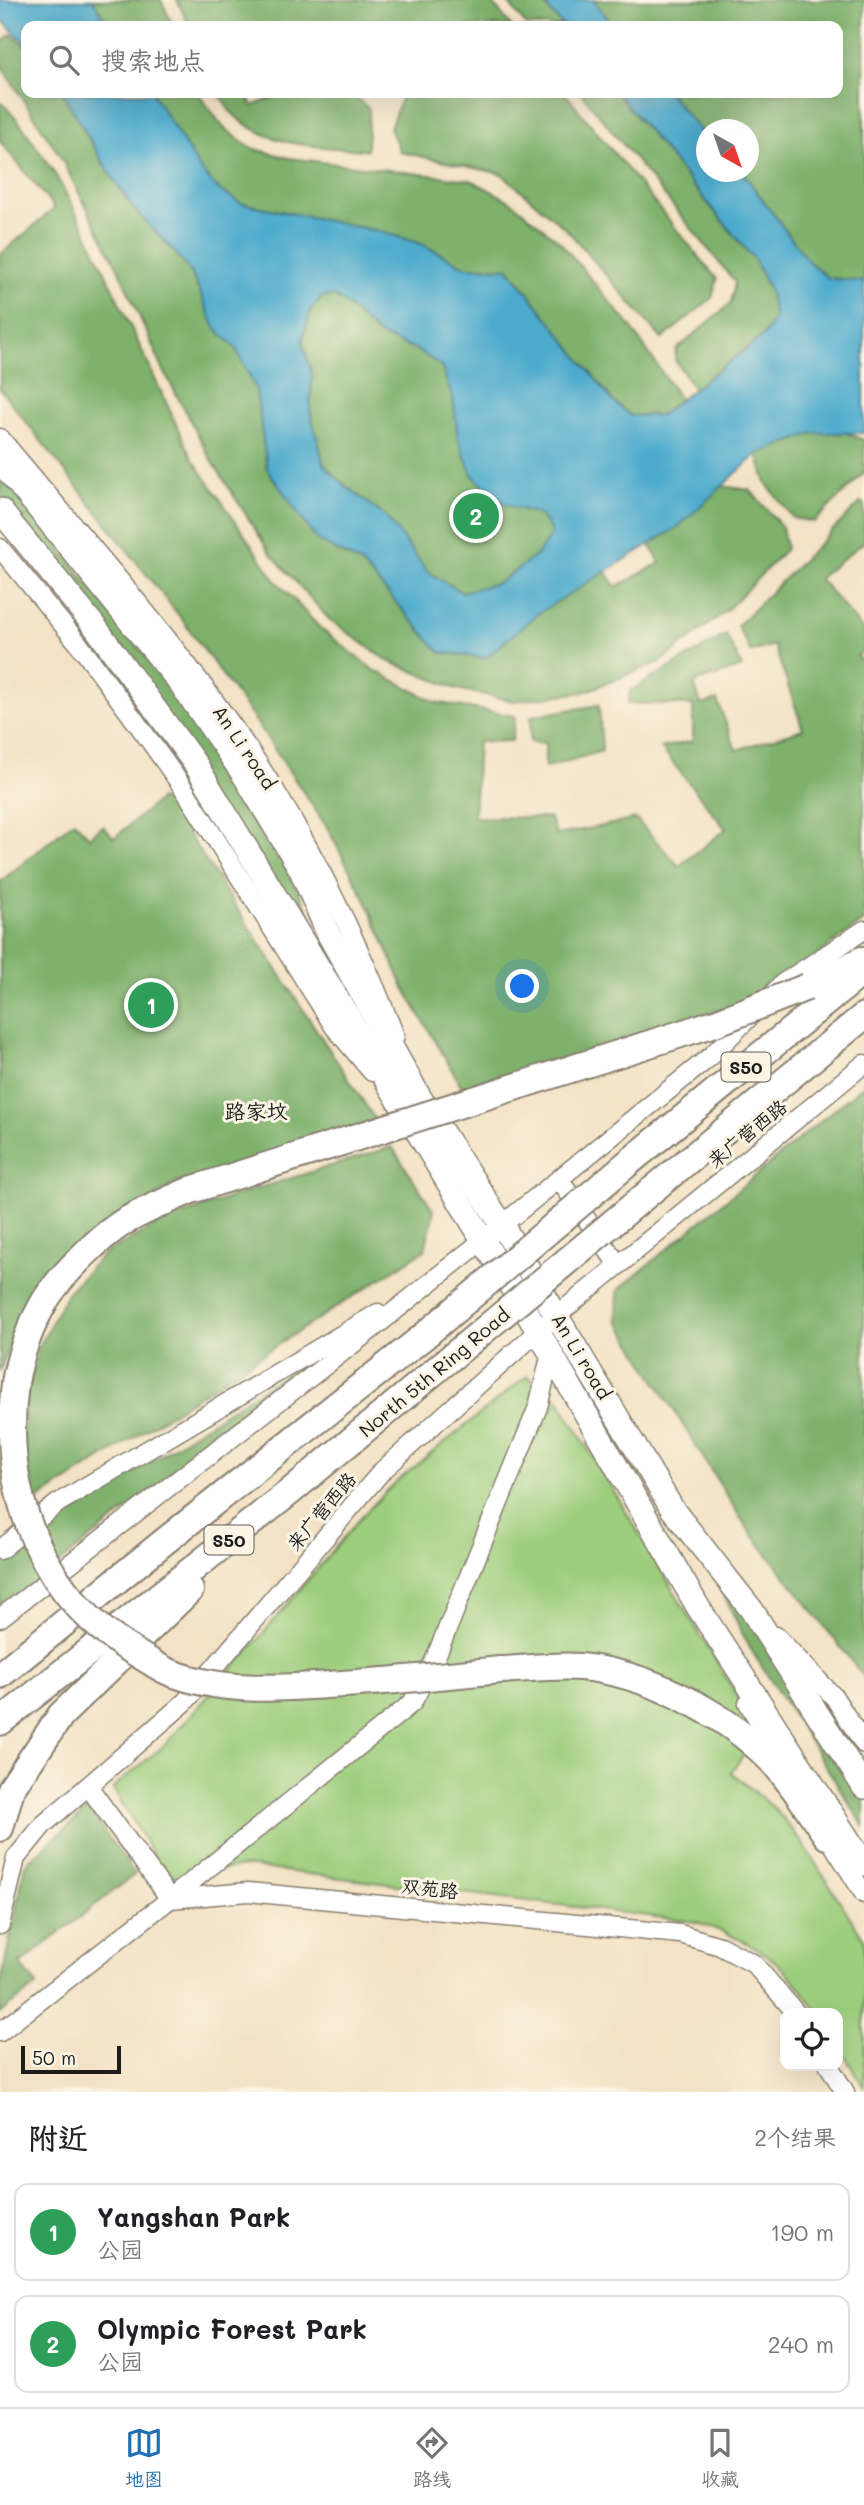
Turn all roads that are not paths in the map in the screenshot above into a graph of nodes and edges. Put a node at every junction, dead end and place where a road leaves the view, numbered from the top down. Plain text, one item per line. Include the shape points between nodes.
1 (0, 438) edge
2 (0, 461) edge
3 (0, 510) edge
4 (0, 548) edge
5 (864, 930) edge
6 (864, 959) edge
7 (864, 971) edge
8 (864, 1016) edge
9 (864, 1064) edge
10 (412, 1103) junction
11 (559, 1179) junction
12 (502, 1224) junction
13 (482, 1240) junction
14 (618, 1265) junction
15 (435, 1279) junction
16 (557, 1315) junction
17 (538, 1331) junction
18 (551, 1353) junction
19 (291, 1491) junction
20 (0, 1550) edge
21 (698, 1607) junction
22 (751, 1609) junction
23 (0, 1618) edge
24 (45, 1639) junction
25 (0, 1661) edge
26 (0, 1675) edge
27 (0, 1722) edge
28 (864, 1744) edge
29 (88, 1786) junction
30 (864, 1787) edge
31 (0, 1828) edge
32 (827, 1836) junction
33 (864, 1864) edge
34 (864, 1894) edge
35 (170, 1899) junction
36 (0, 1925) edge
37 (792, 2008) edge
38 (0, 2032) edge
39 (832, 2071) edge
40 (845, 2092) edge

1 - 10 street, An Li road via 194,672 257,762 304,839 383,1007
2 - 10 main road, An Li road via 181,684 244,775 300,869
3 - 10 main road, An Li road via 96,628 196,765
4 - 10 street, An Li road via 78,643 184,789 335,1028
5 - 11 street via 783,983 711,1056
6 - 32 highway, bridge via 715,1023 191,1190 138,1214 81,1257 46,1299 21,1350 9,1414 11,1472 23,1520 49,1572 74,1605 116,1642 168,1671 211,1684 264,1690 580,1667 636,1678 684,1698 771,1759
7 - 24 highway, North 5th Ring Road / S50, bridge via 423,1337
8 - 19 highway, North 5th Ring Road / S50, bridge
9 - 14 street, 来广营西路
10 - 12 main road, An Li road
10 - 13 main road, An Li road
11 - 12 street
11 - 14 street
12 - 13 street
12 - 16 main road, An Li road
13 - 15 street
13 - 17 main road, An Li road
14 - 16 street, 来广营西路
15 - 20 street via 58,1503
15 - 23 street
16 - 17 street, 来广营西路
16 - 22 main road, An Li road via 673,1510
17 - 18 main road, An Li road
17 - 29 street, 来广营西路 via 382,1471 184,1703
18 - 21 main road, An Li road
18 - 35 street via 538,1407 435,1660 412,1703
19 - 27 highway, North 5th Ring Road / S50
19 - 31 highway via 61,1715 11,1789
21 - 32 street, An Li road via 733,1679
21 - 33 main road, An Li road
22 - 28 street, An Li road via 834,1697
22 - 30 main road, An Li road
24 - 25 highway
24 - 26 highway, North 5th Ring Road / S50
29 - 35 street
29 - 36 street, 来广营西路 via 43,1825 16,1858
32 - 34 street, An Li road
35 - 37 street, 双苑路 via 248,1892 680,1934 720,1946 754,1964
35 - 38 street
39 - 40 street

